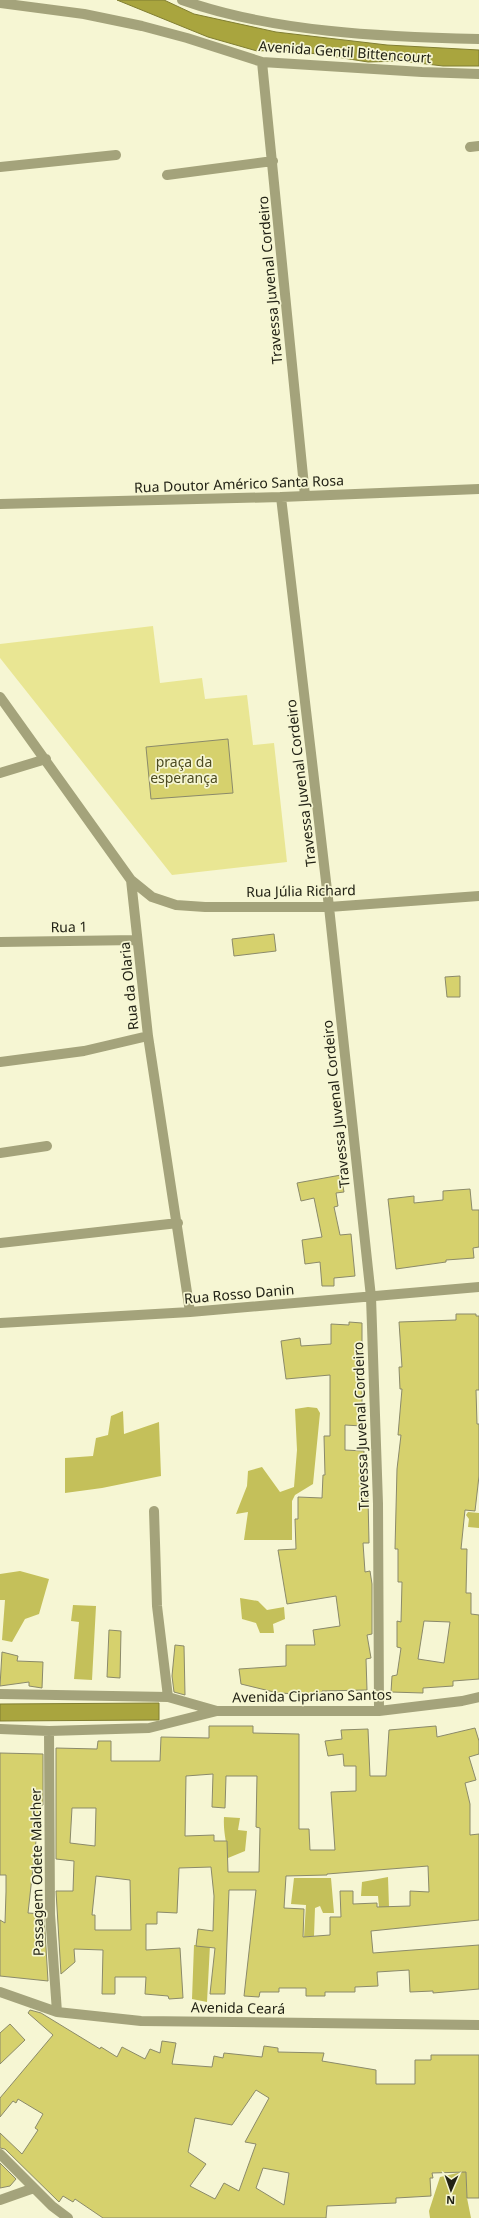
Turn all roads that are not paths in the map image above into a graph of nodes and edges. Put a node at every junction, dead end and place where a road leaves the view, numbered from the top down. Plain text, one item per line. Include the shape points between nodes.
1 (182, 0) edge
2 (0, 3) edge
3 (479, 39) edge
4 (262, 62) junction
5 (479, 74) edge
6 (116, 155) dead end
7 (273, 161) junction
8 (0, 167) edge
9 (167, 175) dead end
10 (479, 489) edge
11 (305, 496) junction
12 (281, 497) junction
13 (0, 504) edge
14 (0, 697) edge
15 (46, 759) junction
16 (0, 773) edge
17 (131, 880) junction
18 (479, 896) edge
19 (329, 907) junction
20 (138, 940) junction
21 (0, 942) edge
22 (148, 1036) junction
23 (0, 1062) edge
24 (47, 1146) dead end
25 (0, 1153) edge
26 (178, 1223) junction
27 (0, 1243) edge
28 (479, 1287) edge
29 (371, 1297) junction
30 (190, 1312) junction
31 (0, 1323) edge
32 (154, 1511) dead end
33 (0, 1694) edge
34 (168, 1697) junction
35 (479, 1697) edge
36 (217, 1711) junction
37 (379, 1711) junction
38 (0, 1729) edge
39 (49, 1731) junction
40 (0, 1992) edge
41 (57, 2012) junction
42 (479, 2025) edge
43 (0, 2154) edge
44 (34, 2188) junction
45 (0, 2200) edge
46 (68, 2218) edge

1 - 3 street, Avenida Gentil Bittencourt via 270,24 410,38
2 - 4 street, Avenida Gentil Bittencourt via 84,14 142,26
4 - 5 street, Avenida Gentil Bittencourt
4 - 7 street, Travessa Juvenal Cordeiro
6 - 8 street
7 - 9 street
7 - 11 street, Travessa Juvenal Cordeiro
10 - 11 street, Rua Doutor Américo Santa Rosa
11 - 12 street, Rua Doutor Américo Santa Rosa
12 - 13 street, Rua Doutor Américo Santa Rosa
12 - 19 street, Travessa Juvenal Cordeiro
14 - 15 street, Rua da Olaria
15 - 16 street
15 - 17 street, Rua da Olaria
17 - 19 street, Rua Júlia Richard via 152,897 176,905
17 - 20 street, Rua da Olaria
18 - 19 street, Rua Júlia Richard
19 - 29 street, Travessa Juvenal Cordeiro
20 - 21 street, Rua 1
20 - 22 street, Rua da Olaria
22 - 23 street via 84,1051
22 - 26 street, Rua da Olaria
24 - 25 street
26 - 27 street
26 - 30 street, Rua da Olaria
28 - 29 street, Rua Rosso Danin
29 - 30 street, Rua Rosso Danin
29 - 37 street, Travessa Juvenal Cordeiro via 378,1504
30 - 31 street, Rua Rosso Danin
32 - 34 street via 157,1606
33 - 34 street, Avenida Cipriano Santos
34 - 36 street, Avenida Cipriano Santos
35 - 37 street, Avenida Cipriano Santos
36 - 37 street, Avenida Cipriano Santos
36 - 39 street, Avenida Cipriano Santos via 149,1728
38 - 39 street, Avenida Cipriano Santos
39 - 41 street, Passagem Odete Malcher via 50,1914
40 - 41 street, Avenida Ceará
41 - 42 street, Avenida Ceará via 141,2021
43 - 44 street
44 - 45 street
44 - 46 street

